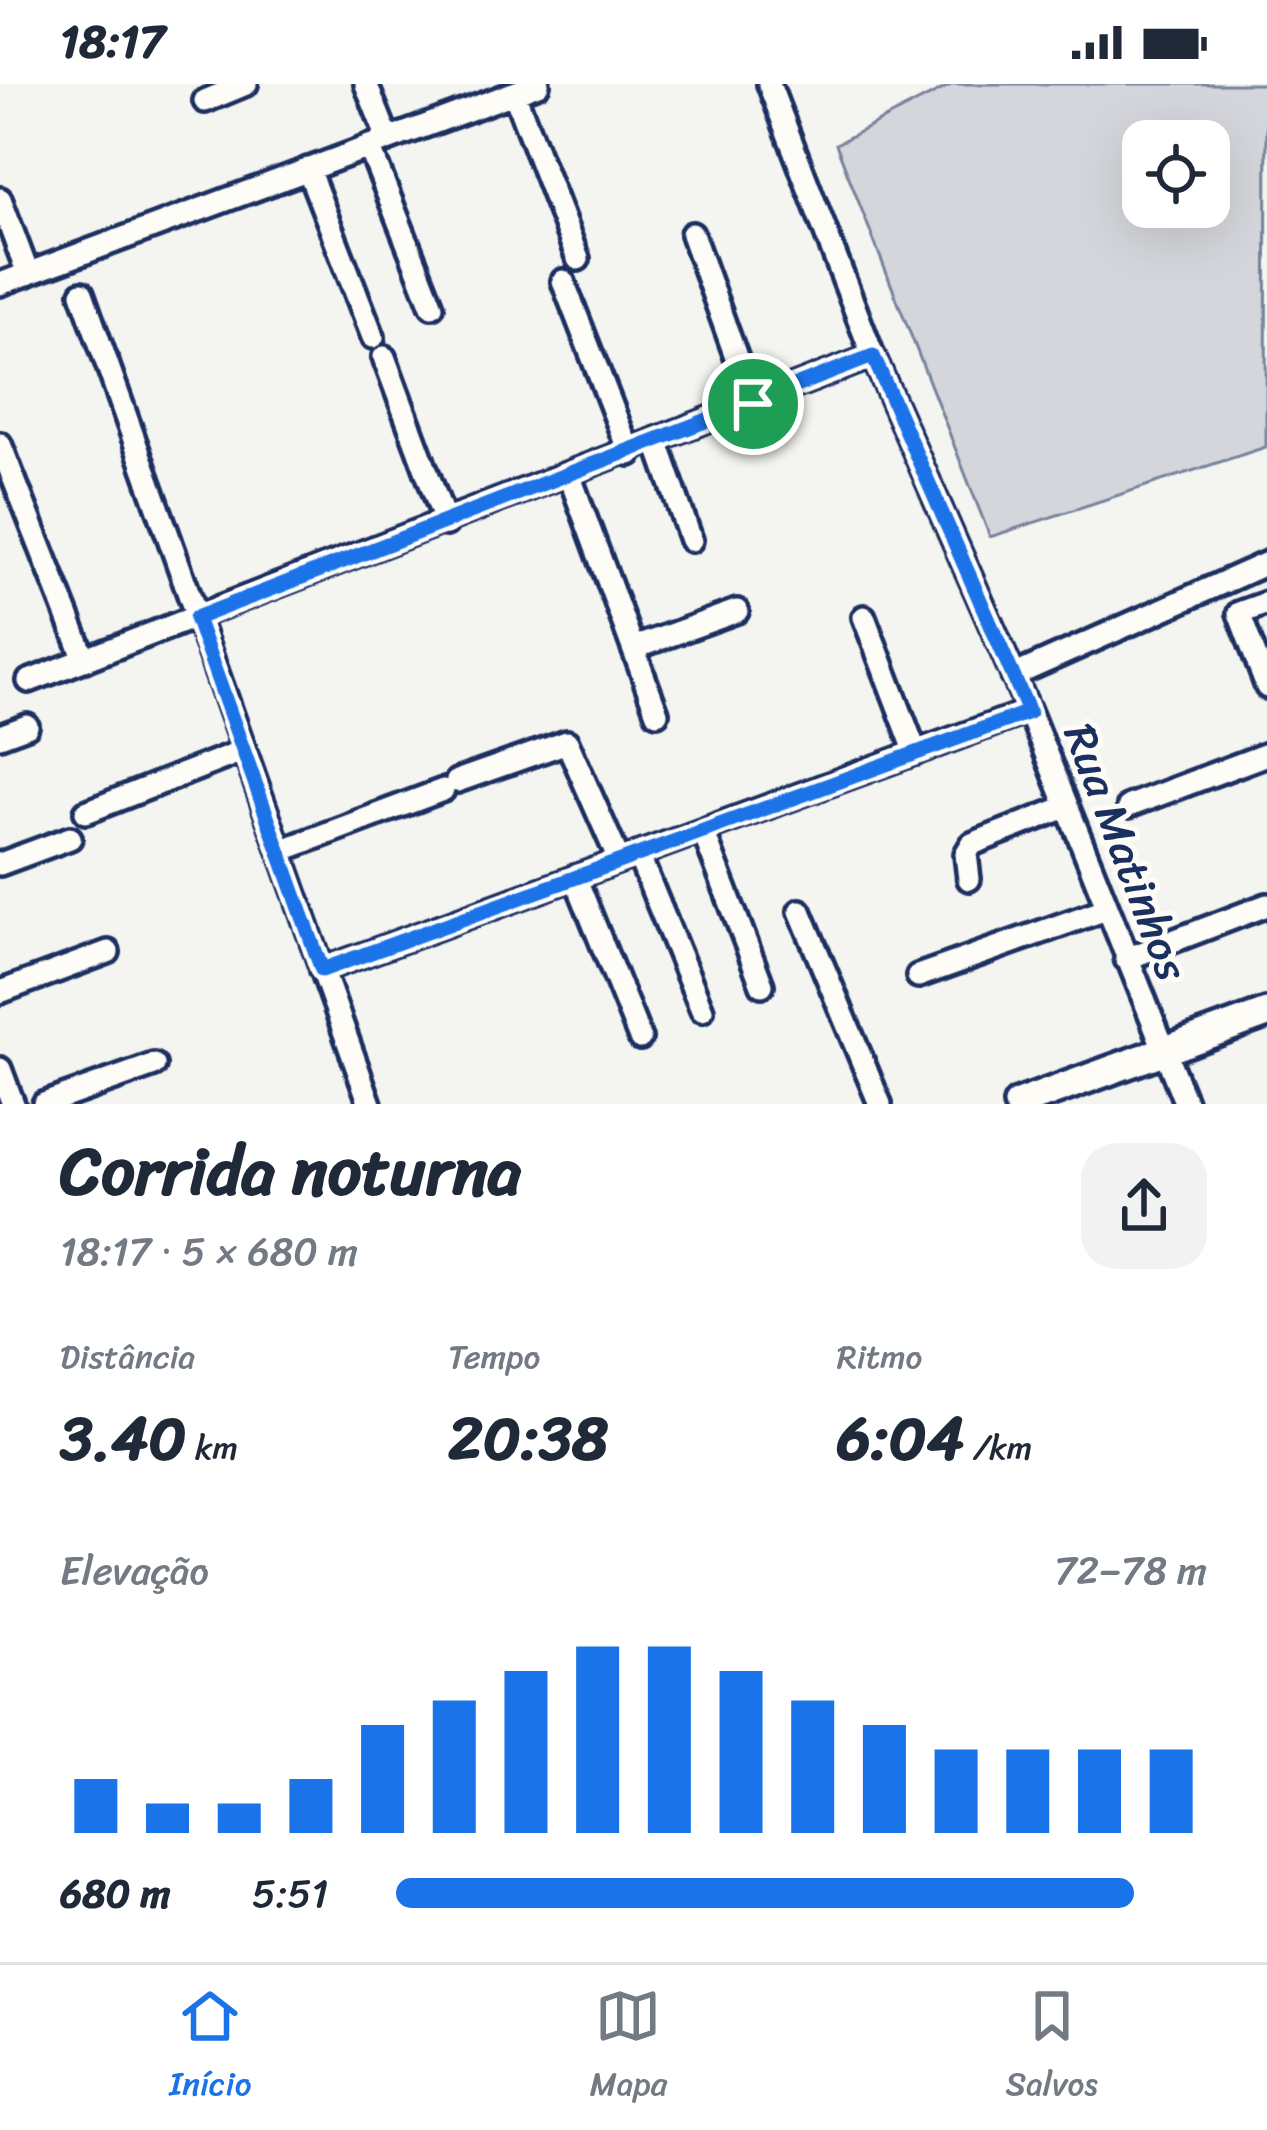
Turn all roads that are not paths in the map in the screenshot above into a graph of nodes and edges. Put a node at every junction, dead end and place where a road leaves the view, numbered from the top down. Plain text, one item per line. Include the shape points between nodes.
1 (246, 84) edge
2 (366, 84) edge
3 (538, 84) edge
4 (769, 84) edge
5 (514, 93) junction
6 (205, 101) dead end
7 (379, 143) junction
8 (308, 169) junction
9 (0, 199) edge
10 (692, 234) dead end
11 (578, 259) dead end
12 (28, 274) junction
13 (563, 281) dead end
14 (0, 284) edge
15 (82, 293) dead end
16 (432, 306) dead end
17 (873, 356) junction
18 (753, 404) junction
19 (657, 443) junction
20 (0, 444) edge
21 (630, 454) junction
22 (570, 477) junction
23 (446, 524) junction
24 (691, 540) dead end
25 (1267, 563) edge
26 (1267, 603) edge
27 (737, 611) dead end
28 (864, 616) dead end
29 (196, 618) junction
30 (634, 648) junction
31 (86, 660) junction
32 (1013, 676) junction
33 (29, 681) dead end
34 (1267, 686) edge
35 (1029, 712) junction
36 (657, 713) dead end
37 (27, 726) dead end
38 (0, 736) edge
39 (242, 751) junction
40 (916, 753) junction
41 (1267, 754) edge
42 (1129, 806) dead end
43 (1066, 807) junction
44 (86, 812) dead end
45 (703, 830) junction
46 (70, 838) dead end
47 (280, 851) junction
48 (629, 857) junction
49 (0, 864) edge
50 (575, 877) junction
51 (969, 879) dead end
52 (1267, 905) edge
53 (1106, 909) junction
54 (800, 911) dead end
55 (108, 952) dead end
56 (1126, 959) junction
57 (322, 970) junction
58 (918, 976) dead end
59 (762, 985) dead end
60 (0, 992) edge
61 (701, 1010) dead end
62 (1267, 1013) edge
63 (640, 1038) dead end
64 (1163, 1051) junction
65 (154, 1065) dead end
66 (0, 1069) edge
67 (13, 1104) edge
68 (44, 1104) edge
69 (370, 1104) edge
70 (880, 1104) edge
71 (1018, 1104) edge
72 (1186, 1104) edge

1 - 6 street
2 - 7 street
3 - 5 street
4 - 17 street, Rua Matinhos
5 - 7 street
5 - 11 street
7 - 8 street
7 - 16 street
8 - 12 street
8 - 23 street
9 - 12 street
10 - 18 street
12 - 14 street
13 - 21 street
15 - 29 street
17 - 18 street
17 - 32 street, Rua Matinhos
18 - 19 street
19 - 21 street
19 - 24 street
20 - 31 street
21 - 22 street
22 - 23 street
22 - 30 street
23 - 29 street
25 - 32 street
26 - 34 street via 1239,613
27 - 30 street
28 - 40 street
29 - 31 street
29 - 39 street
30 - 36 street
31 - 33 street
32 - 35 street, Rua Matinhos
35 - 40 street
35 - 43 street, Rua Matinhos
37 - 38 street
39 - 44 street
39 - 47 street
40 - 45 street
41 - 42 street
43 - 51 street via 972,844
43 - 53 street, Rua Matinhos
45 - 48 street
45 - 59 street
46 - 49 street
47 - 48 street via 567,742
47 - 57 street
48 - 50 street
48 - 61 street
50 - 57 street
50 - 63 street
52 - 56 street
53 - 56 street, Rua Matinhos
53 - 58 street
54 - 70 street
55 - 60 street
56 - 64 street, Rua Matinhos
57 - 69 street
62 - 64 street
64 - 71 street
64 - 72 street, Rua Matinhos
65 - 68 street
66 - 67 street

